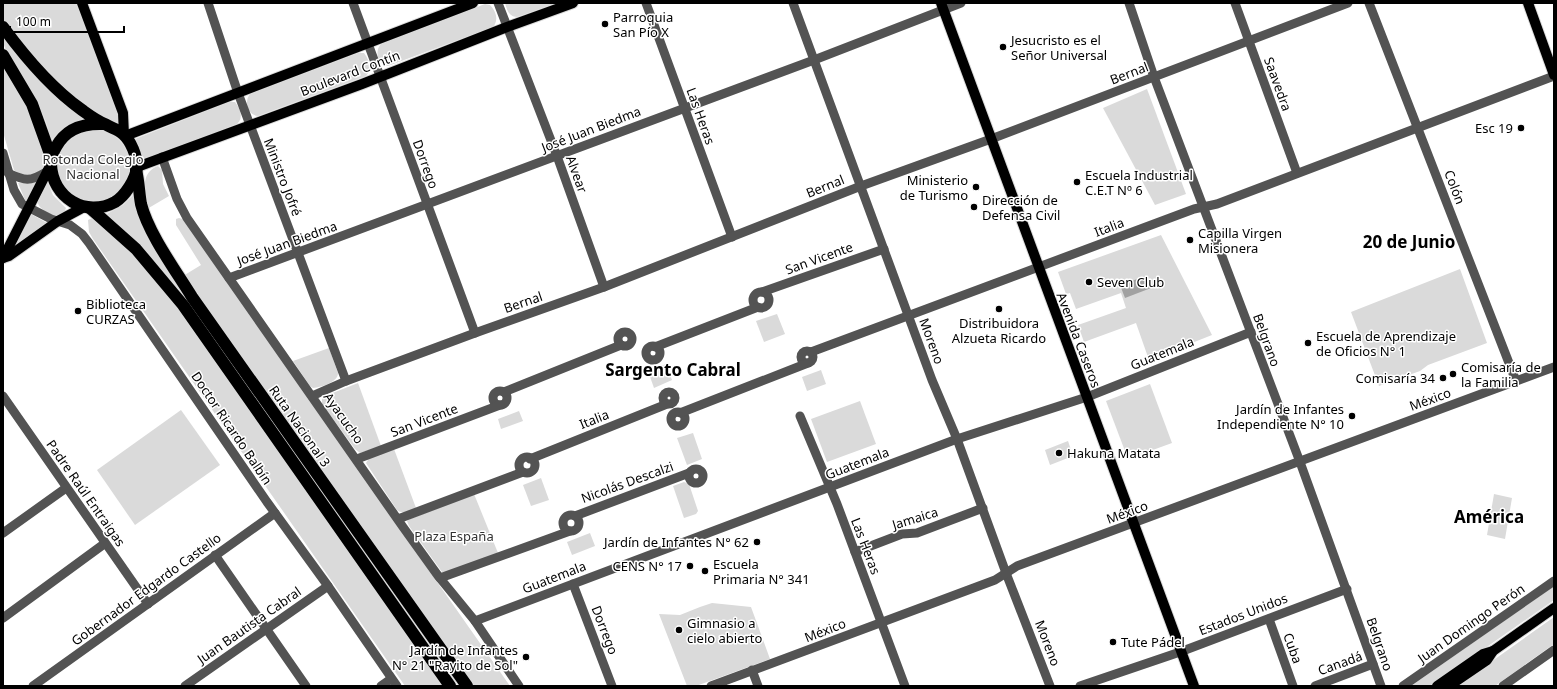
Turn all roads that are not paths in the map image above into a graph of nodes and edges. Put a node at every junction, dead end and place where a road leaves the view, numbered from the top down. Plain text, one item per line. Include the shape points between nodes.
1 (208, 3) edge
2 (353, 3) edge
3 (473, 3) edge
4 (498, 3) edge
5 (573, 3) edge
6 (646, 3) edge
7 (793, 3) edge
8 (961, 3) edge
9 (1129, 3) edge
10 (1235, 3) edge
11 (1348, 3) edge
12 (1369, 3) edge
13 (1528, 3) edge
14 (84, 4) edge
15 (942, 6) edge
16 (3, 26) edge
17 (507, 27) junction
18 (1249, 41) junction
19 (368, 43) junction
20 (3, 55) edge
21 (814, 60) junction
22 (1554, 75) edge
23 (380, 76) junction
24 (1154, 77) junction
25 (238, 93) junction
26 (684, 107) junction
27 (104, 124) junction
28 (250, 126) junction
29 (1415, 128) junction
30 (125, 136) junction
31 (991, 139) junction
32 (3, 153) edge
33 (557, 156) junction
34 (162, 157) junction
35 (49, 164) junction
36 (136, 169) junction
37 (8, 172) junction
38 (1297, 173) junction
39 (861, 186) junction
40 (427, 204) junction
41 (87, 207) junction
42 (1203, 207) junction
43 (28, 208) junction
44 (58, 221) junction
45 (732, 237) junction
46 (884, 249) junction
47 (298, 253) junction
48 (1038, 267) junction
49 (229, 278) junction
50 (604, 287) junction
51 (909, 316) junction
52 (1251, 332) junction
53 (475, 333) junction
54 (622, 345) dead end
55 (655, 347) dead end
56 (1554, 367) edge
57 (346, 381) junction
58 (1513, 382) junction
59 (3, 396) edge
60 (312, 396) junction
61 (1087, 397) junction
62 (667, 404) dead end
63 (680, 413) dead end
64 (800, 416) dead end
65 (957, 439) junction
66 (357, 459) junction
67 (1300, 462) junction
68 (689, 473) dead end
69 (830, 487) junction
70 (66, 488) junction
71 (984, 508) junction
72 (275, 513) junction
73 (398, 519) junction
74 (1134, 523) junction
75 (4, 530) edge
76 (104, 544) junction
77 (854, 552) junction
78 (215, 555) junction
79 (1006, 573) junction
80 (440, 578) junction
81 (1554, 581) edge
82 (573, 584) junction
83 (328, 586) junction
84 (1347, 589) junction
85 (148, 604) junction
86 (1554, 608) edge
87 (3, 618) edge
88 (1269, 618) junction
89 (475, 622) junction
90 (882, 622) junction
91 (266, 629) junction
92 (1554, 650) edge
93 (1493, 651) junction
94 (1180, 652) junction
95 (1373, 664) junction
96 (752, 670) junction
97 (394, 682) edge
98 (1381, 685) edge
99 (33, 686) edge
100 (185, 686) edge
101 (306, 686) edge
102 (381, 686) edge
103 (450, 686) edge
104 (467, 686) edge
105 (519, 686) edge
106 (612, 686) edge
107 (711, 686) edge
108 (758, 686) edge
109 (905, 686) edge
110 (1050, 686) edge
111 (1080, 686) edge
112 (1194, 686) edge
113 (1293, 686) edge
114 (1315, 686) edge
115 (1403, 686) edge
116 (1437, 686) edge
117 (1449, 686) edge
118 (1503, 686) edge

1 - 25 street, Ministro Jofré
2 - 19 street, Dorrego
3 - 19 main road, Boulevard Contín
4 - 17 street, Alvear
5 - 17 main road, Boulevard Contín
6 - 26 street, Las Heras
7 - 21 street, Moreno
8 - 15 street, José Juan Biedma
9 - 24 street, Belgrano
10 - 18 street, Saavedra
11 - 18 street, Bernal
12 - 29 street, Colón
13 - 22 main road
14 - 30 main road via 123,113
15 - 21 street, José Juan Biedma
15 - 31 main road, Avenida Caseros
16 - 27 highway via 27,57 58,90
17 - 23 main road, Boulevard Contín
17 - 33 street, Alvear
18 - 24 street, Bernal
18 - 38 street, Saavedra
19 - 23 street, Dorrego
19 - 25 main road, Boulevard Contín
20 - 35 highway, Ruta Nacional 3 via 32,104
21 - 26 street, José Juan Biedma
21 - 39 street, Moreno
22 - 29 street, Italia
23 - 28 main road, Boulevard Contín
23 - 40 street, Dorrego
24 - 31 street, Bernal
24 - 42 street, Belgrano
25 - 28 street, Ministro Jofré
25 - 30 main road, Boulevard Contín
26 - 33 street, José Juan Biedma
26 - 45 street, Las Heras
27 - 30 highway
27 - 35 highway via 79,126 67,133 59,142
28 - 34 main road, Boulevard Contín
28 - 47 street, Ministro Jofré
29 - 38 street, Italia
29 - 58 street, Colón
30 - 36 highway via 134,153
31 - 39 street, Bernal
31 - 48 main road, Avenida Caseros
32 - 37 street
33 - 40 street, José Juan Biedma
33 - 50 street, Alvear
34 - 36 main road, Boulevard Contín
34 - 49 street, Ayacucho via 177,199 187,218
35 - 37 street via 30,180
35 - 41 highway, Ruta Nacional 3 via 54,181 61,192 71,202
35 - 43 main road
36 - 41 highway via 128,191 119,200 108,206
36 - 104 highway, Ruta Nacional 3 via 141,205 148,222 192,296
37 - 43 street via 19,201
38 - 42 street, Italia
39 - 45 street, Bernal
39 - 46 street, Moreno
40 - 47 street, José Juan Biedma
40 - 53 street, Dorrego
41 - 44 main road
41 - 103 highway, Ruta Nacional 3 via 136,249 183,305
42 - 48 street, Italia
42 - 52 street, Belgrano
43 - 44 street, Doctor Ricardo Balbín
43 - 44 main road via 3,258
44 - 72 street, Doctor Ricardo Balbín via 70,225 89,243
45 - 50 street, Bernal
46 - 51 street, Moreno
46 - 55 street, San Vicente via 762,292 766,294 768,301 764,307 758,307
47 - 49 street, José Juan Biedma
47 - 57 street, Ministro Jofré
48 - 51 street, Italia
48 - 61 main road, Avenida Caseros
49 - 60 street, Ayacucho
50 - 53 street, Bernal
51 - 63 street, Italia via 811,352 806,351 801,358 803,362 808,363
51 - 65 street, Moreno
52 - 61 street, Guatemala
52 - 67 street, Belgrano
53 - 57 street, Bernal
54 - 66 street, San Vicente via 504,392 497,391 493,396 494,403 500,405
56 - 58 street, México
57 - 60 street, Bernal
58 - 67 street, México
59 - 70 street, Padre Raúl Entraigas
60 - 66 street, Ayacucho
61 - 65 street, Guatemala
61 - 74 main road, Avenida Caseros
62 - 73 street, Italia via 530,459 524,458 520,461 520,469 523,472
64 - 69 street, Las Heras
65 - 69 street, Guatemala
65 - 71 street, Moreno
66 - 73 street, Ayacucho
67 - 74 street, México
67 - 84 street, Belgrano
68 - 80 street, Nicolás Descalzi via 575,516 569,515 563,521 565,528 570,531
69 - 77 street, Las Heras
69 - 82 street, Guatemala
70 - 75 street
70 - 76 street, Padre Raúl Entraigas
71 - 77 street, Jamaica via 917,533 902,534
71 - 79 street, Moreno
72 - 78 street, Gobernador Edgardo Castello
72 - 83 street, Doctor Ricardo Balbín
73 - 80 street, Ayacucho
74 - 79 street, México via 1017,566
74 - 94 main road, Avenida Caseros
76 - 85 street, Padre Raúl Entraigas
76 - 87 street
77 - 90 street, Las Heras
78 - 85 street, Gobernador Edgardo Castello
78 - 91 street
79 - 90 street, México via 995,580
79 - 110 street, Moreno
80 - 89 street, Ayacucho
81 - 115 street, Juan Domingo Perón
82 - 89 street, Guatemala
82 - 106 street, Dorrego
83 - 91 street, Juan Bautista Cabral
83 - 97 street, Doctor Ricardo Balbín
84 - 88 street, Estados Unidos
84 - 95 street, Belgrano
85 - 99 street, Gobernador Edgardo Castello
86 - 93 main road
88 - 94 street, Estados Unidos
88 - 113 street, Cuba
89 - 105 street, Ayacucho
90 - 96 street, México
90 - 109 street, Las Heras
91 - 100 street, Juan Bautista Cabral
91 - 101 street
92 - 118 street
93 - 116 main road via 1483,654
93 - 117 main road via 1487,660
94 - 111 street, Estados Unidos
94 - 112 main road, Avenida Caseros
95 - 98 street, Belgrano
95 - 114 street, Canadá
96 - 107 street, México
96 - 108 street
97 - 102 street

